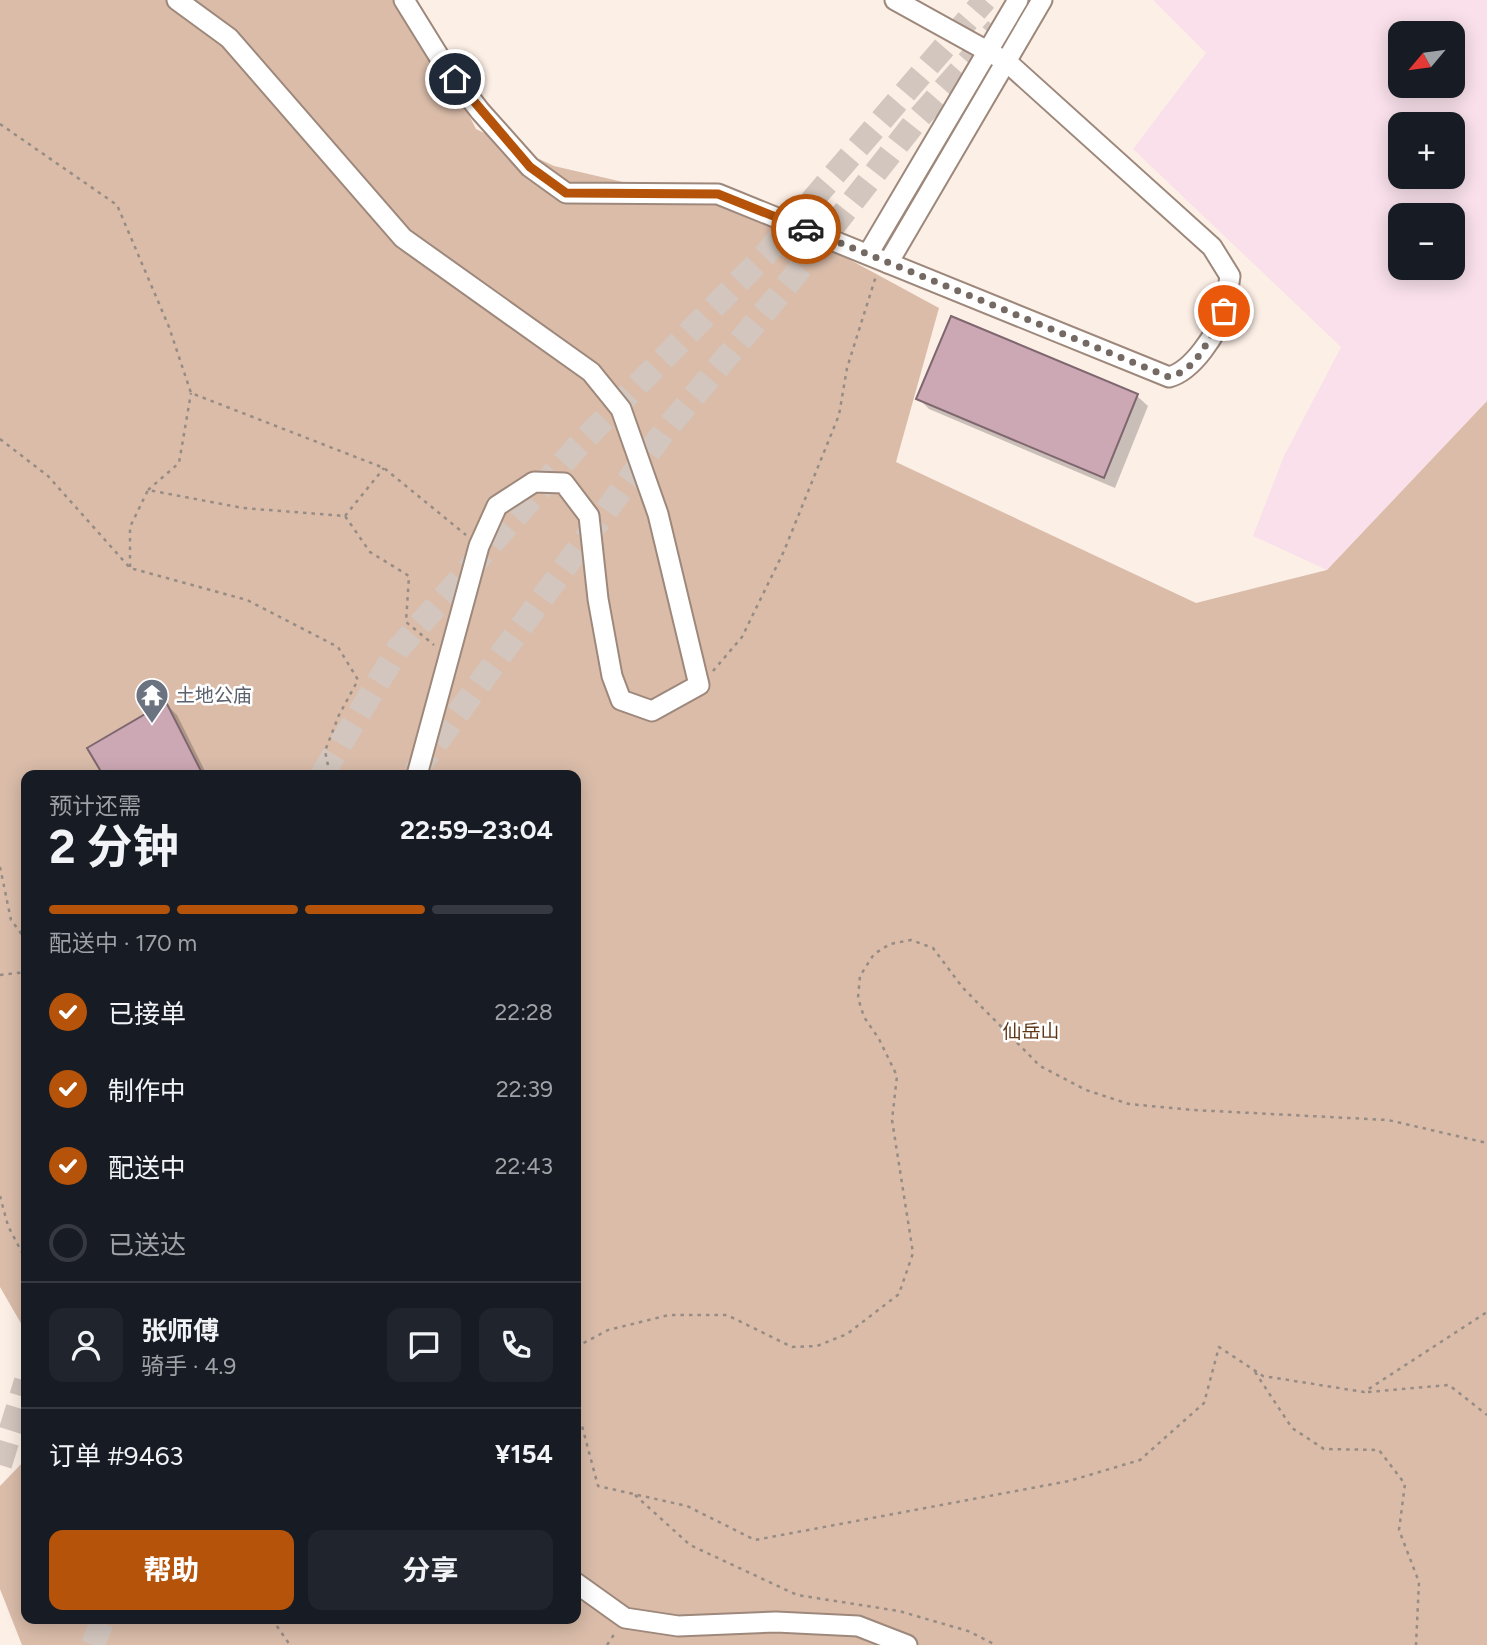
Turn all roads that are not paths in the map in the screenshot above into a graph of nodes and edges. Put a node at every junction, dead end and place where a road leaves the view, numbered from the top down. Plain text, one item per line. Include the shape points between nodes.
1 (177, 0) edge
2 (404, 0) edge
3 (895, 0) edge
4 (1018, 0) edge
5 (1042, 0) edge
6 (986, 52) junction
7 (1007, 62) junction
8 (879, 259) junction
9 (418, 770) edge
10 (581, 1587) edge
11 (907, 1645) edge

1 - 9 street via 229,38 403,238 591,372 621,409 659,514 699,685 652,710 621,700 598,599 589,516 564,483 534,482 497,506 479,546
2 - 8 street via 480,111 530,167 566,193 718,194
3 - 6 street
4 - 6 street
5 - 7 street
6 - 7 street
6 - 8 street
7 - 8 street
7 - 8 street via 1212,247 1230,276 1224,311 1194,363 1182,374 1169,377
10 - 11 street via 625,1618 678,1626 776,1622 858,1626

